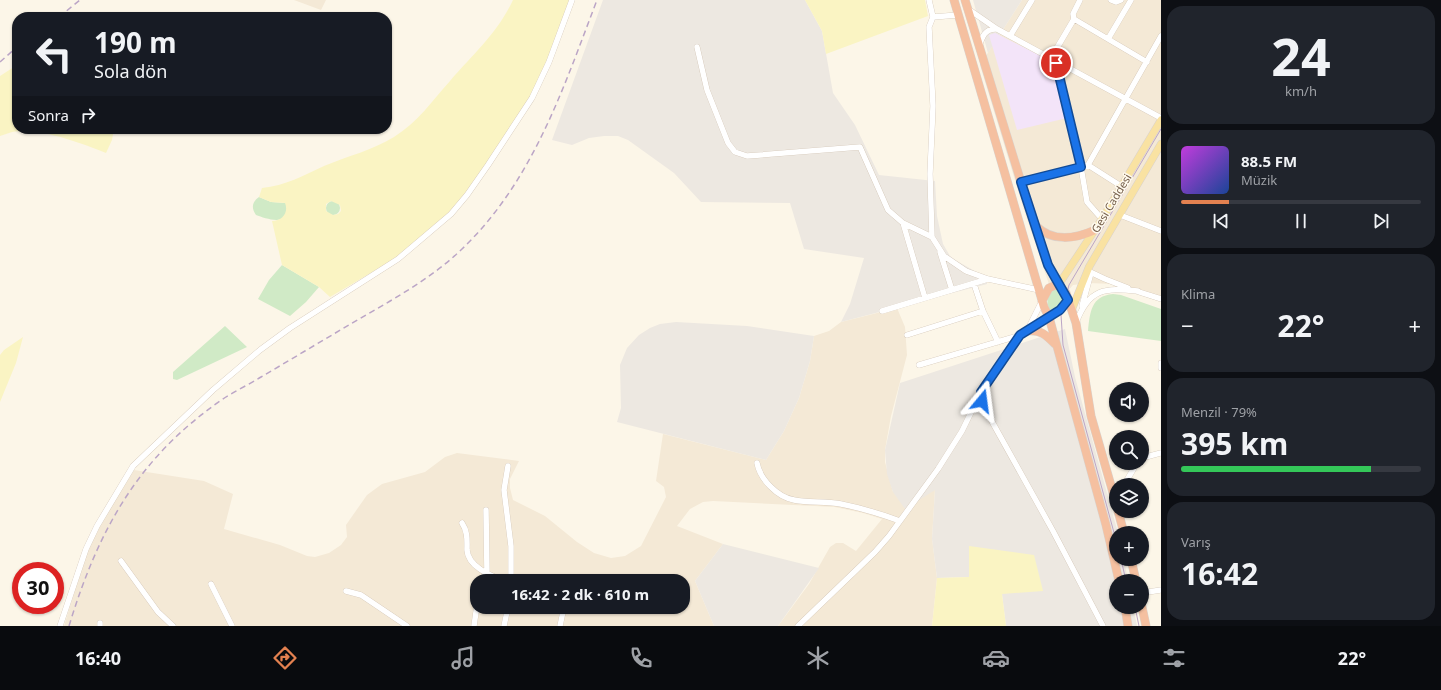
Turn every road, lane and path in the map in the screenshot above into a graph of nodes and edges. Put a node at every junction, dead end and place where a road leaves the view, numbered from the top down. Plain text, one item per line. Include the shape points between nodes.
1 (572, 0) edge
2 (929, 0) edge
3 (954, 0) edge
4 (1032, 0) edge
5 (1080, 0) edge
6 (1111, 0) edge
7 (1120, 0) edge
8 (1130, 0) edge
9 (966, 4) edge
10 (958, 15) junction
11 (932, 17) junction
12 (1074, 19) junction
13 (997, 29) junction
14 (1010, 36) junction
15 (1161, 36) edge
16 (1108, 39) junction
17 (697, 47) dead end
18 (979, 47) junction
19 (1053, 59) junction
20 (1147, 62) junction
21 (1126, 99) junction
22 (1161, 119) edge
23 (1161, 144) edge
24 (1088, 165) junction
25 (1081, 167) junction
26 (1021, 182) junction
27 (1121, 186) junction
28 (1120, 215) junction
29 (1102, 218) junction
30 (903, 223) junction
31 (1035, 226) junction
32 (1094, 230) junction
33 (1161, 231) edge
34 (932, 237) junction
35 (940, 250) junction
36 (1090, 272) junction
37 (988, 279) junction
38 (1058, 282) junction
39 (974, 284) junction
40 (952, 290) junction
41 (1039, 290) junction
42 (1138, 291) junction
43 (925, 298) junction
44 (1161, 299) edge
45 (1068, 300) junction
46 (1042, 301) junction
47 (1072, 309) junction
48 (882, 311) dead end
49 (983, 311) junction
50 (1080, 312) junction
51 (1049, 317) junction
52 (1076, 323) junction
53 (1023, 333) junction
54 (907, 336) dead end
55 (998, 342) junction
56 (1055, 344) junction
57 (1161, 364) edge
58 (920, 365) dead end
59 (1161, 368) edge
60 (981, 392) junction
61 (1161, 453) edge
62 (1149, 456) edge
63 (757, 463) dead end
64 (508, 466) dead end
65 (1109, 478) edge
66 (486, 510) dead end
67 (900, 521) junction
68 (462, 523) dead end
69 (121, 561) dead end
70 (487, 573) joint
71 (511, 574) edge
72 (1117, 574) edge
73 (211, 584) dead end
74 (346, 590) dead end
75 (1161, 590) edge
76 (1149, 592) edge
77 (476, 614) edge
78 (507, 614) edge
79 (563, 614) edge
80 (1126, 614) edge
81 (1143, 614) edge
82 (60, 626) edge
83 (173, 626) edge
84 (232, 626) edge
85 (407, 626) edge
86 (474, 626) edge
87 (504, 626) edge
88 (560, 626) edge
89 (798, 626) edge
90 (1102, 626) edge
91 (1128, 626) edge
92 (1146, 626) edge

1 - 82 street via 549,62 532,98 485,170 451,214 398,259 260,350 213,390 133,466 91,538
2 - 11 street
3 - 10 highway
4 - 14 street
5 - 12 street via 1073,14
6 - 7 street
8 - 16 street
9 - 13 street
9 - 18 highway
10 - 11 street
10 - 41 highway
11 - 34 street via 929,27 933,106 930,181
12 - 16 street
12 - 19 street
13 - 14 street
13 - 18 street via 990,29 985,33
14 - 19 street
15 - 20 street
16 - 20 street
17 - 30 street via 706,90 733,150 747,156 860,147 888,210
18 - 26 highway
19 - 21 street
19 - 25 street
20 - 21 street
21 - 22 street
21 - 24 street
22 - 27 main road, Gesi Caddesi
23 - 28 main road, Gesi Caddesi
24 - 25 street
24 - 27 street
25 - 26 street
25 - 29 street via 1087,202
26 - 31 highway
27 - 29 main road, Gesi Caddesi
28 - 33 street
28 - 36 main road, Gesi Caddesi
29 - 32 main road, Gesi Caddesi
30 - 34 street
30 - 43 street
31 - 32 highway via 1046,234 1060,238 1076,237
31 - 38 highway via 1048,265
32 - 38 main road, Gesi Caddesi
34 - 35 street
35 - 37 street via 960,268
35 - 40 street
36 - 42 street
36 - 47 main road, Gesi Caddesi
36 - 50 street
37 - 39 street
37 - 41 street
38 - 45 highway
38 - 46 highway via 1049,288
39 - 40 street
39 - 49 street
40 - 43 street
41 - 46 highway
42 - 44 street
42 - 50 street via 1104,290 1089,299
43 - 48 street
45 - 47 highway
45 - 51 highway via 1062,309
46 - 51 highway
46 - 53 street
47 - 52 highway
49 - 54 street
49 - 55 street
50 - 52 street
51 - 53 street
51 - 56 highway
52 - 65 highway via 1091,416
53 - 55 street
53 - 56 highway via 1038,330
53 - 60 street
55 - 58 street
56 - 72 highway
57 - 59 street
60 - 67 street via 950,450
60 - 90 street via 990,418 1054,531
61 - 62 street
63 - 67 street via 766,482 787,498 842,504
64 - 71 street via 504,490 511,546
66 - 70 street
67 - 89 street via 875,552
68 - 70 street via 467,533 469,558
69 - 83 street via 158,612
73 - 84 street
74 - 85 street via 361,595
75 - 76 street
77 - 86 street
78 - 87 street
79 - 88 street
80 - 91 highway
81 - 92 highway

